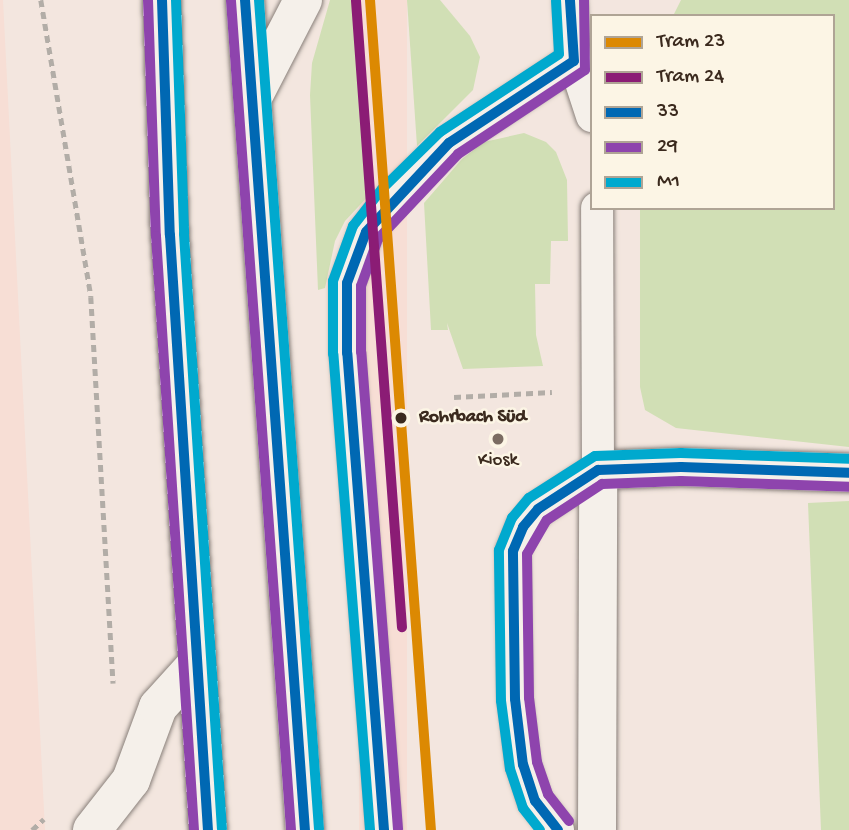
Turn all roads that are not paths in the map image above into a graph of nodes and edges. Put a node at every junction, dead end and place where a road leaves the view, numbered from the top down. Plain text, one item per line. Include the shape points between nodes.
1 (162, 0) edge
2 (246, 0) edge
3 (303, 0) edge
4 (570, 0) edge
5 (574, 61) junction
6 (253, 97) junction
7 (590, 110) edge
8 (597, 210) edge
9 (598, 470) junction
10 (849, 473) edge
11 (196, 665) junction
12 (92, 830) edge
13 (208, 830) edge
14 (304, 830) edge
15 (384, 830) edge
16 (558, 830) edge
17 (597, 830) edge

1 - 11 main road via 170,235
2 - 6 main road
3 - 6 main road
4 - 5 lane
5 - 7 lane
5 - 15 lane via 449,143 366,232 347,283 347,353
6 - 14 main road
8 - 9 lane
9 - 10 main road via 681,467
9 - 16 lane via 537,509 513,551 516,699 523,765 535,801
9 - 17 main road
11 - 12 main road via 158,707 131,780
11 - 13 main road

